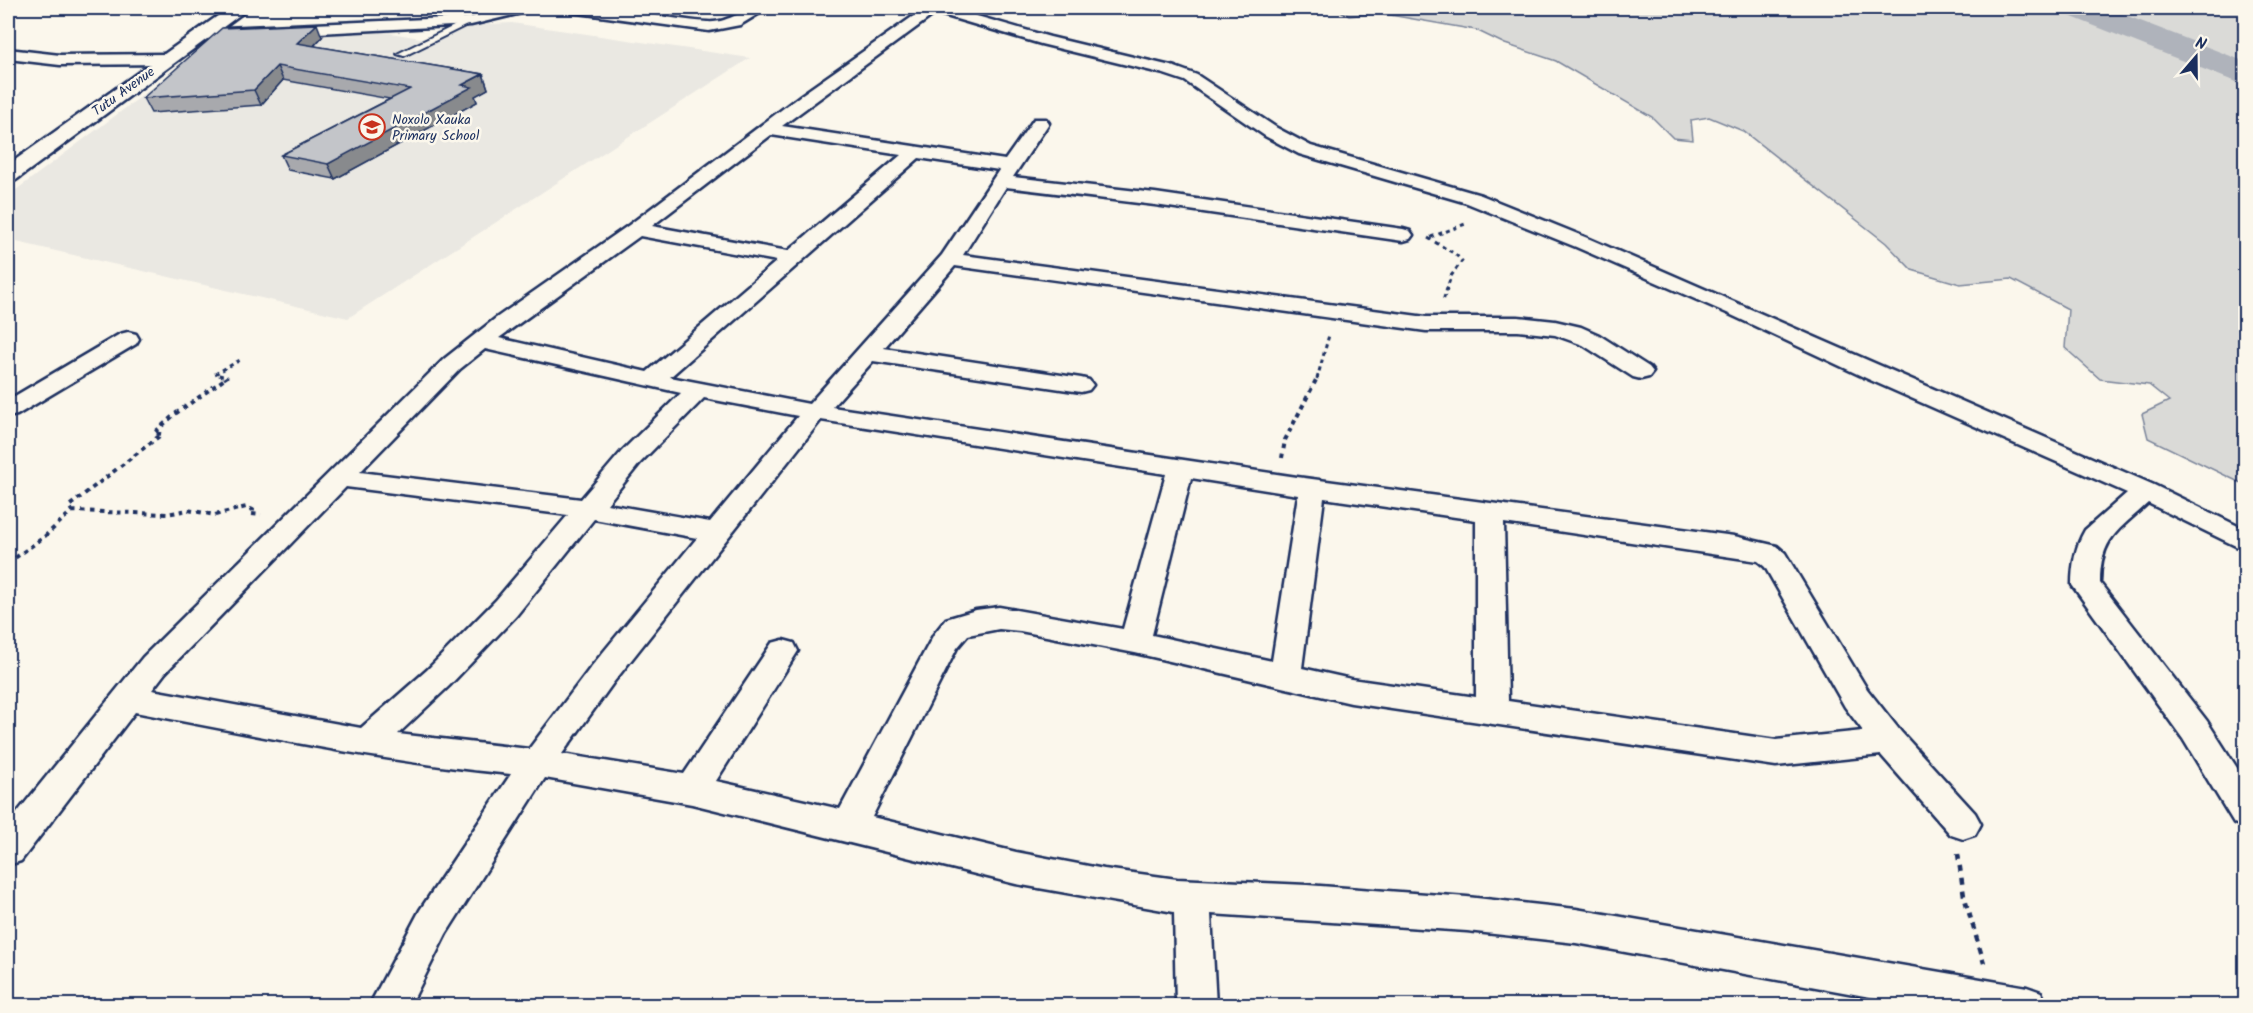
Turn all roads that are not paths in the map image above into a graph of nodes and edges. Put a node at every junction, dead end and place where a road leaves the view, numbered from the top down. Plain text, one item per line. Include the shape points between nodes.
1 (240, 8) edge
2 (525, 8) edge
3 (571, 8) edge
4 (761, 8) edge
5 (935, 8) edge
6 (471, 21) junction
7 (204, 34) junction
8 (8, 54) edge
9 (401, 54) dead end
10 (168, 59) junction
11 (1040, 123) dead end
12 (768, 129) junction
13 (915, 152) junction
14 (1006, 173) junction
15 (8, 175) edge
16 (636, 230) junction
17 (1403, 235) road end
18 (793, 258) junction
19 (950, 259) junction
20 (128, 339) dead end
21 (481, 341) junction
22 (868, 353) junction
23 (1641, 372) dead end
24 (652, 380) junction
25 (1081, 385) dead end
26 (699, 390) junction
27 (8, 410) edge
28 (815, 412) junction
29 (1181, 467) junction
30 (340, 478) junction
31 (1312, 488) junction
32 (2145, 491) junction
33 (587, 509) junction
34 (1490, 514) junction
35 (716, 532) junction
36 (2246, 542) edge
37 (1135, 642) junction
38 (783, 651) dead end
39 (1285, 676) junction
40 (128, 698) junction
41 (1492, 712) junction
42 (1889, 741) junction
43 (368, 742) junction
44 (537, 763) junction
45 (692, 790) junction
46 (2246, 813) edge
47 (1963, 824) road end
48 (849, 826) junction
49 (8, 850) edge
50 (1192, 897) junction
51 (2014, 1003) edge
52 (389, 1005) edge
53 (1196, 1005) edge

1 - 7 street, Tutu Avenue
2 - 6 street
3 - 4 street via 709,27 735,22
5 - 12 street
5 - 32 street via 1191,78 1305,150 1504,211 1735,308
6 - 7 street
6 - 9 lane
7 - 10 street, Tutu Avenue
8 - 10 street via 69,61
10 - 15 street, Tutu Avenue
11 - 14 street
12 - 13 street
12 - 16 street
13 - 14 street
13 - 18 street
14 - 17 street via 1155,200
14 - 19 street
16 - 18 street
16 - 21 street
18 - 24 street
19 - 22 street
19 - 23 street via 1438,325 1520,324 1574,333
20 - 27 street
21 - 24 street
21 - 30 street via 452,364
22 - 25 street
22 - 28 street
24 - 26 street
26 - 28 street
26 - 33 street via 631,457
28 - 29 street
28 - 35 street
29 - 31 street
29 - 37 street
30 - 33 street
30 - 40 street via 154,665
31 - 34 street
31 - 39 street
32 - 36 street
32 - 46 street via 2095,537 2086,565 2086,585 2195,730
33 - 35 street
33 - 43 street via 506,608
34 - 41 street
34 - 42 street via 1767,553 1775,560 1856,698
35 - 44 street
37 - 39 street
37 - 48 street via 999,618 957,627 945,642
38 - 45 street
39 - 41 street via 1351,691
40 - 43 street
40 - 49 street
41 - 42 street via 1776,753
42 - 47 street
43 - 44 street
44 - 45 street
44 - 52 street via 433,922
45 - 48 street
48 - 50 street via 1016,868
50 - 51 street via 1456,913 1576,926
50 - 53 street

